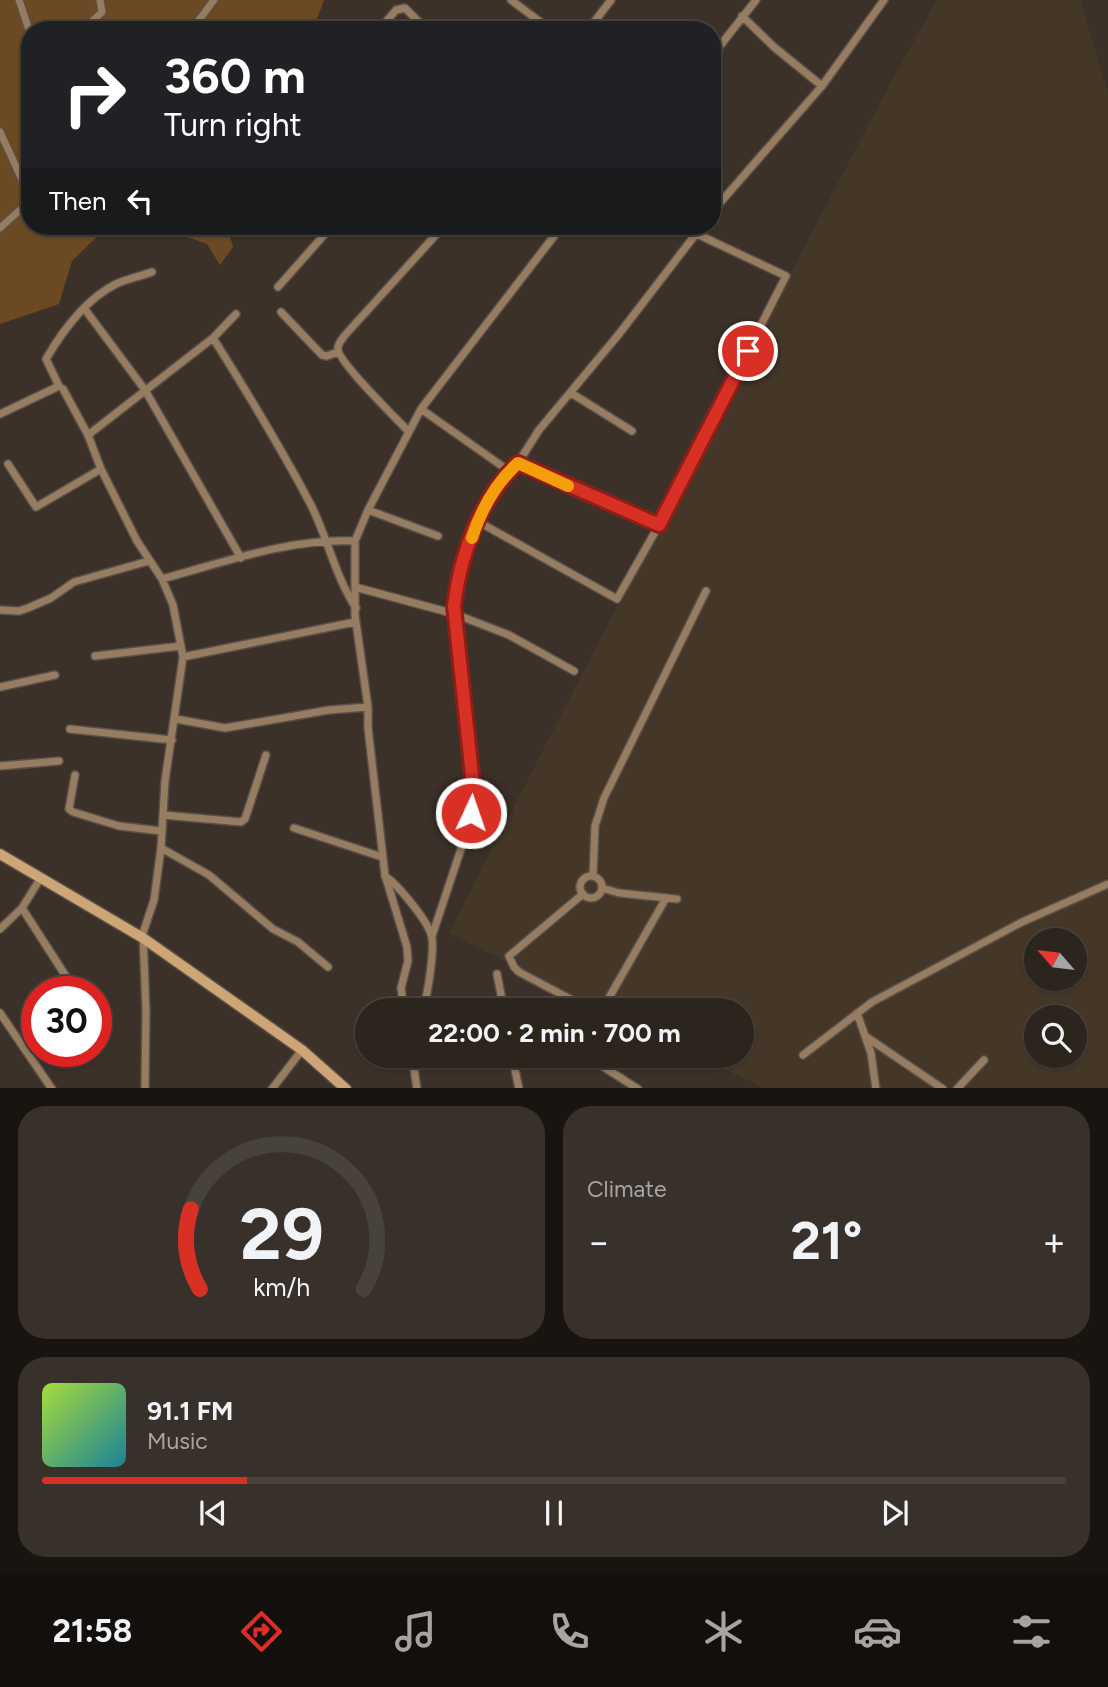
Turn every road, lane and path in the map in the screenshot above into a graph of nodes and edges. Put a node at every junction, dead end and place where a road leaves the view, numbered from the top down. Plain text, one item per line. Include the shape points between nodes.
1 (19, 0) edge
2 (100, 0) edge
3 (214, 0) edge
4 (510, 0) edge
5 (611, 0) edge
6 (755, 0) edge
7 (884, 0) edge
8 (742, 16) junction
9 (26, 21) edge
10 (92, 21) edge
11 (198, 21) edge
12 (387, 21) edge
13 (418, 21) edge
14 (539, 21) edge
15 (596, 21) edge
16 (721, 45) edge
17 (822, 86) junction
18 (0, 132) edge
19 (21, 179) edge
20 (721, 202) edge
21 (21, 208) edge
22 (0, 228) edge
23 (324, 235) edge
24 (436, 235) edge
25 (555, 235) edge
26 (697, 235) edge
27 (700, 235) edge
28 (152, 272) dead end
29 (278, 287) dead end
30 (84, 308) junction
31 (281, 312) dead end
32 (236, 314) dead end
33 (213, 338) junction
34 (338, 352) junction
35 (63, 389) dead end
36 (145, 390) junction
37 (570, 393) junction
38 (421, 409) junction
39 (0, 414) edge
40 (408, 431) junction
41 (632, 431) dead end
42 (88, 435) junction
43 (518, 463) junction
44 (8, 464) dead end
45 (102, 469) junction
46 (509, 471) junction
47 (368, 510) junction
48 (477, 520) junction
49 (659, 525) junction
50 (438, 536) dead end
51 (327, 539) junction
52 (355, 541) junction
53 (241, 558) junction
54 (149, 561) junction
55 (162, 579) junction
56 (355, 587) junction
57 (706, 591) dead end
58 (356, 608) junction
59 (0, 610) edge
60 (455, 614) junction
61 (355, 622) junction
62 (181, 646) junction
63 (95, 656) dead end
64 (183, 657) junction
65 (574, 671) dead end
66 (55, 675) dead end
67 (0, 687) edge
68 (368, 707) junction
69 (176, 719) junction
70 (70, 729) dead end
71 (172, 740) junction
72 (267, 755) dead end
73 (59, 761) dead end
74 (0, 766) edge
75 (75, 775) dead end
76 (163, 815) junction
77 (294, 828) dead end
78 (161, 831) junction
79 (161, 848) junction
80 (0, 854) edge
81 (382, 857) junction
82 (385, 875) junction
83 (593, 876) junction
84 (40, 879) junction
85 (1108, 884) edge
86 (602, 888) junction
87 (583, 894) junction
88 (666, 898) junction
89 (677, 899) dead end
90 (22, 908) junction
91 (0, 929) edge
92 (432, 936) junction
93 (143, 938) junction
94 (328, 967) dead end
95 (497, 974) dead end
96 (66, 976) edge
97 (402, 998) edge
98 (425, 998) edge
99 (502, 998) edge
100 (568, 998) edge
101 (609, 998) edge
102 (0, 1013) edge
103 (857, 1013) junction
104 (865, 1036) junction
105 (302, 1050) junction
106 (803, 1055) dead end
107 (984, 1060) dead end
108 (414, 1068) edge
109 (515, 1068) edge
110 (606, 1068) edge
111 (52, 1088) edge
112 (145, 1088) edge
113 (272, 1088) edge
114 (346, 1088) edge
115 (417, 1088) edge
116 (519, 1088) edge
117 (638, 1088) edge
118 (876, 1088) edge
119 (943, 1088) edge
120 (957, 1088) edge

1 - 9 street
2 - 10 street via 102,12
3 - 11 street
4 - 14 street
5 - 15 street
6 - 8 street
7 - 17 street
8 - 16 street
8 - 17 street
12 - 13 street via 396,10 405,8
17 - 20 street
18 - 19 street
21 - 22 street
23 - 29 street
24 - 34 street via 346,334
25 - 38 street
26 - 37 street
27 - 49 street via 786,276
28 - 30 street via 115,285
30 - 36 street
30 - 39 street via 46,359 60,386
31 - 34 street via 322,355
32 - 33 street
33 - 36 street
33 - 51 street via 256,406
34 - 40 street
35 - 42 street
36 - 42 street
36 - 53 street
37 - 41 street
37 - 43 street
38 - 40 street
38 - 46 street
40 - 47 street
42 - 45 street
43 - 46 street
43 - 49 street
44 - 45 street via 36,507
45 - 54 street
46 - 48 street
47 - 50 street
47 - 52 street
48 - 49 street via 617,599
48 - 60 street via 458,578
51 - 52 street
51 - 53 street
51 - 58 street via 340,581
52 - 56 street
53 - 55 street
54 - 55 street
54 - 59 street via 74,582 19,611
55 - 62 street
56 - 58 street
56 - 60 street
57 - 83 street via 604,798 595,826
58 - 61 street
60 - 65 street via 509,635
60 - 92 street via 473,800
61 - 64 street
61 - 68 street
62 - 63 street
62 - 64 street
64 - 69 street
66 - 67 street
68 - 69 street via 225,728
68 - 81 street
69 - 71 street
70 - 71 street
71 - 76 street
72 - 76 street via 241,822
73 - 74 street
75 - 78 street via 68,803 73,812 119,826
76 - 78 street
77 - 81 street
78 - 79 street
79 - 93 street
79 - 94 street via 209,875 273,929 298,942
80 - 84 main road
81 - 82 street
82 - 92 street via 401,888
82 - 97 street via 407,947
83 - 86 street
83 - 87 street via 582,882
84 - 90 street
84 - 93 main road
85 - 103 street via 1022,922
86 - 87 street via 593,898
86 - 88 street
87 - 100 street via 509,956 519,972
88 - 89 street
88 - 101 street
90 - 91 street
90 - 96 street
92 - 98 street
93 - 105 main road
93 - 112 street
95 - 99 street
102 - 111 street
103 - 104 street
103 - 106 street
104 - 118 street
104 - 119 street
105 - 113 street
105 - 114 main road
107 - 120 street
108 - 115 street
109 - 116 street
110 - 117 street

